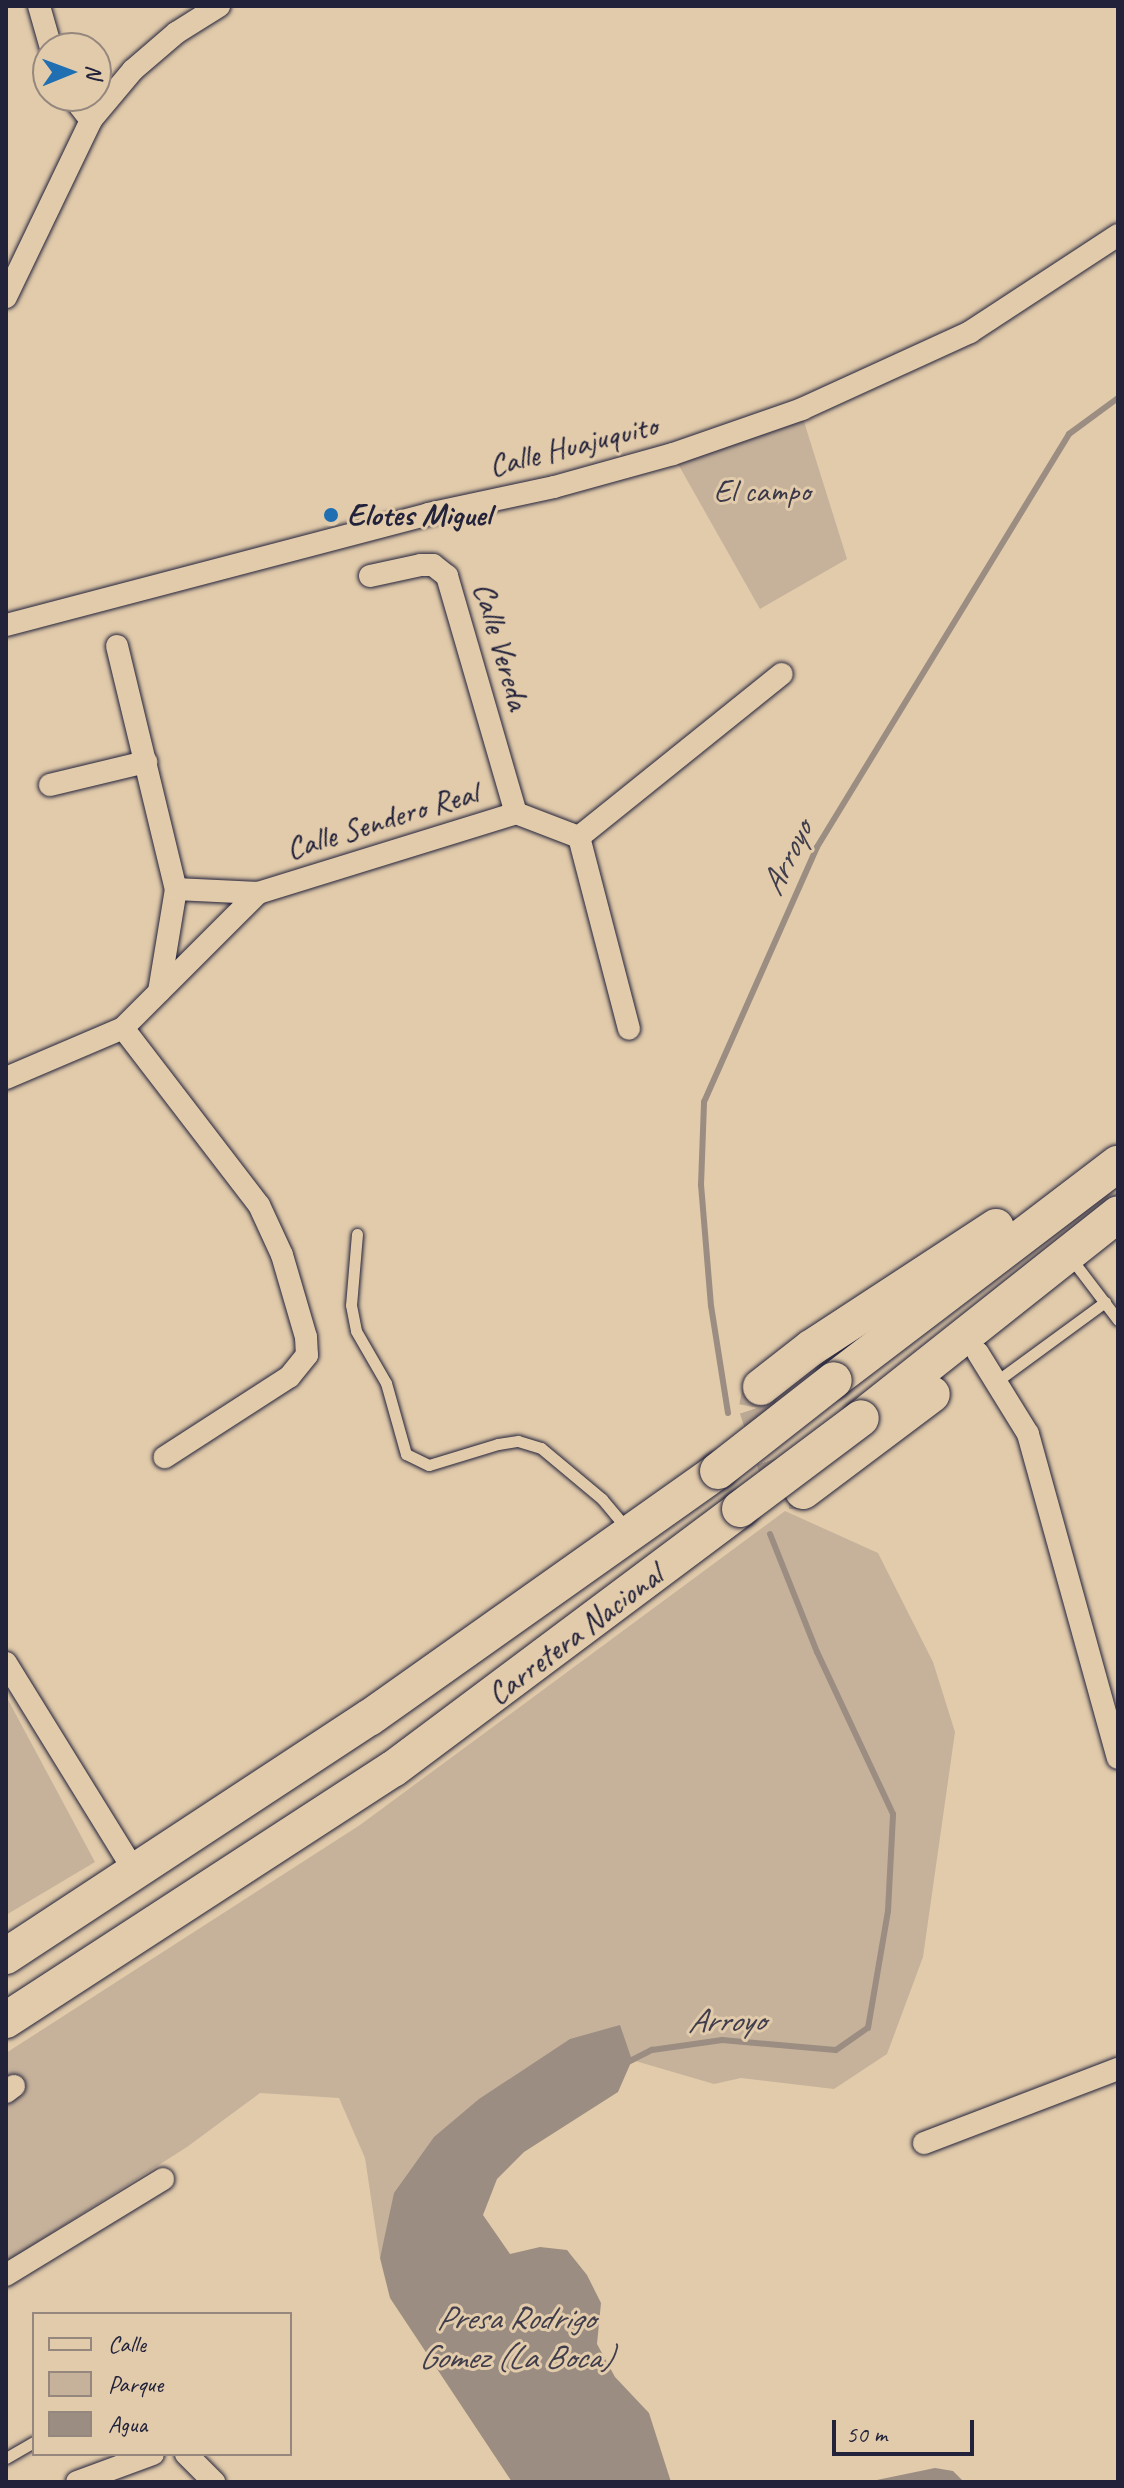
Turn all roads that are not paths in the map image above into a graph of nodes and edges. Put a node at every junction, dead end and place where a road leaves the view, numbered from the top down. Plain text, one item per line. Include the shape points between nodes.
1 (39, 6) edge
2 (219, 6) edge
3 (46, 32) edge
4 (85, 112) edge
5 (91, 120) junction
6 (1118, 235) edge
7 (6, 297) edge
8 (370, 576) dead end
9 (6, 625) edge
10 (117, 646) dead end
11 (782, 674) dead end
12 (146, 762) junction
13 (50, 785) dead end
14 (516, 813) junction
15 (579, 837) junction
16 (176, 889) junction
17 (258, 893) junction
18 (159, 992) junction
19 (123, 1028) junction
20 (629, 1029) dead end
21 (6, 1078) edge
22 (1118, 1164) edge
23 (1118, 1214) edge
24 (1048, 1217) junction
25 (357, 1234) dead end
26 (1067, 1254) junction
27 (1018, 1293) junction
28 (1105, 1302) junction
29 (1118, 1320) edge
30 (988, 1367) junction
31 (761, 1387) dead end
32 (165, 1457) dead end
33 (803, 1491) dead end
34 (632, 1535) junction
35 (6, 1663) edge
36 (1118, 1758) edge
37 (137, 1875) junction
38 (6, 1956) edge
39 (6, 2020) edge
40 (1118, 2069) edge
41 (924, 2143) dead end
42 (163, 2179) dead end
43 (6, 2275) edge
44 (32, 2443) edge
45 (148, 2456) edge
46 (188, 2456) edge
47 (6, 2458) edge
48 (77, 2482) edge
49 (214, 2482) edge

1 - 3 street
2 - 5 street via 176,33 133,70
4 - 5 street
5 - 7 street
6 - 9 street, Calle Huajuquito via 970,332 802,409 673,454 554,487 428,514
8 - 14 street, Calle Vereda via 421,565 442,569 447,576
10 - 12 street
11 - 15 street
12 - 13 street
12 - 16 street
14 - 15 street, Calle Sendero Real
14 - 17 street, Calle Sendero Real
15 - 20 street
16 - 17 street
16 - 18 street
17 - 18 street, Calle Sendero Real
18 - 19 street, Calle Sendero Real
19 - 21 street, Calle Sendero Real
19 - 32 street via 259,1205 282,1255 306,1337 307,1355 289,1377
22 - 24 highway, Carretera Nacional
23 - 26 highway, Carretera Nacional
24 - 31 highway via 998,1226 811,1348
24 - 34 highway, Carretera Nacional, bridge
25 - 34 lane via 351,1305 356,1331 386,1383 406,1454 429,1465 498,1444 518,1441 541,1448 602,1499
26 - 27 highway, Carretera Nacional
26 - 28 lane
27 - 30 highway
27 - 39 highway, Carretera Nacional, bridge via 861,1418 393,1769
28 - 29 lane
28 - 30 lane
30 - 33 highway
30 - 36 street via 1028,1434
34 - 37 highway, Carretera Nacional
35 - 37 street
37 - 38 highway, Carretera Nacional
40 - 41 street
42 - 43 street
44 - 47 lane
45 - 48 street
46 - 49 street

